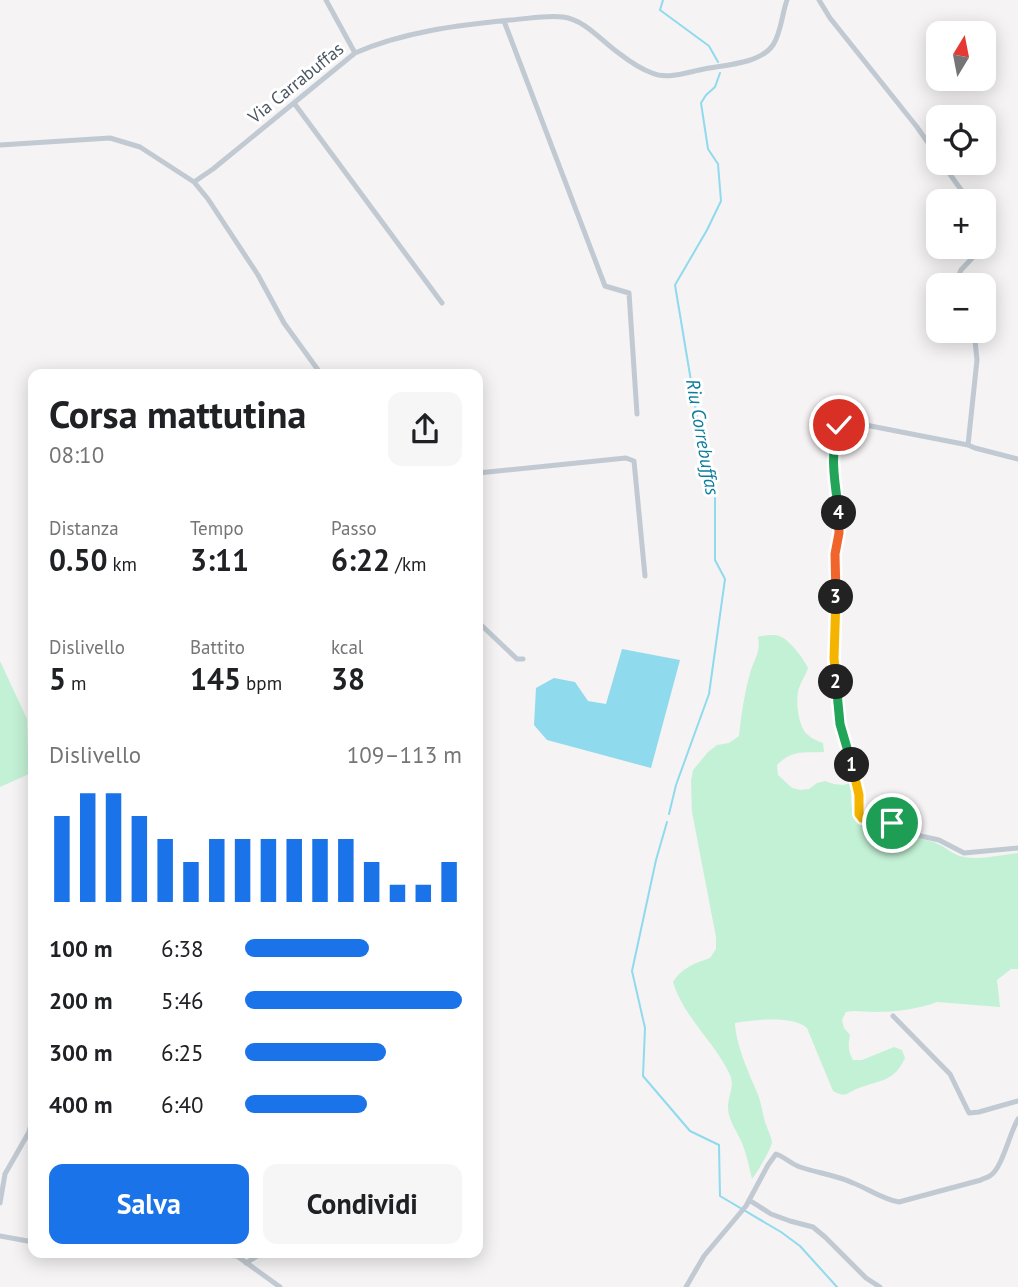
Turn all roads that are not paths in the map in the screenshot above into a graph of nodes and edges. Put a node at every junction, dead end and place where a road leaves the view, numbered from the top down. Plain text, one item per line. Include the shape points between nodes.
1 (327, 0) edge
2 (787, 0) edge
3 (819, 0) edge
4 (504, 21) junction
5 (355, 53) junction
6 (294, 103) junction
7 (926, 140) edge
8 (0, 145) edge
9 (194, 182) junction
10 (972, 259) edge
11 (960, 273) edge
12 (442, 303) dead end
13 (976, 343) edge
14 (317, 369) edge
15 (638, 414) dead end
16 (968, 444) junction
17 (1018, 459) edge
18 (483, 472) edge
19 (645, 576) dead end
20 (483, 627) edge
21 (523, 659) dead end
22 (1018, 848) edge
23 (894, 1016) dead end
24 (1018, 1101) edge
25 (1018, 1119) edge
26 (28, 1134) edge
27 (0, 1203) edge
28 (747, 1203) junction
29 (0, 1236) edge
30 (28, 1241) edge
31 (240, 1258) edge
32 (254, 1258) edge
33 (246, 1263) junction
34 (280, 1287) edge
35 (686, 1287) edge
36 (880, 1287) edge

1 - 5 street
2 - 4 street, Via Carrabuffas via 776,39 763,54 735,64 668,75 649,72 579,22 562,17
3 - 7 street
4 - 5 street, Via Carrabuffas via 453,26
4 - 15 street via 605,286 629,293
5 - 6 street, Via Carrabuffas
6 - 9 street, Via Carrabuffas
6 - 12 street
8 - 9 street via 110,138 140,147
9 - 14 street
10 - 11 street
13 - 16 street
16 - 17 street
16 - 22 street via 845,421 839,425 833,457 839,527 834,658 840,724 862,818 894,823 964,853
18 - 19 street via 626,458 634,461
20 - 21 street via 517,659
23 - 24 street via 950,1074 969,1113
25 - 28 street via 999,1167 981,1180 899,1202 801,1168 776,1154
26 - 27 street via 5,1174
28 - 35 street via 704,1256
28 - 36 street via 813,1227
29 - 30 street
31 - 33 street
32 - 33 street
33 - 34 street

